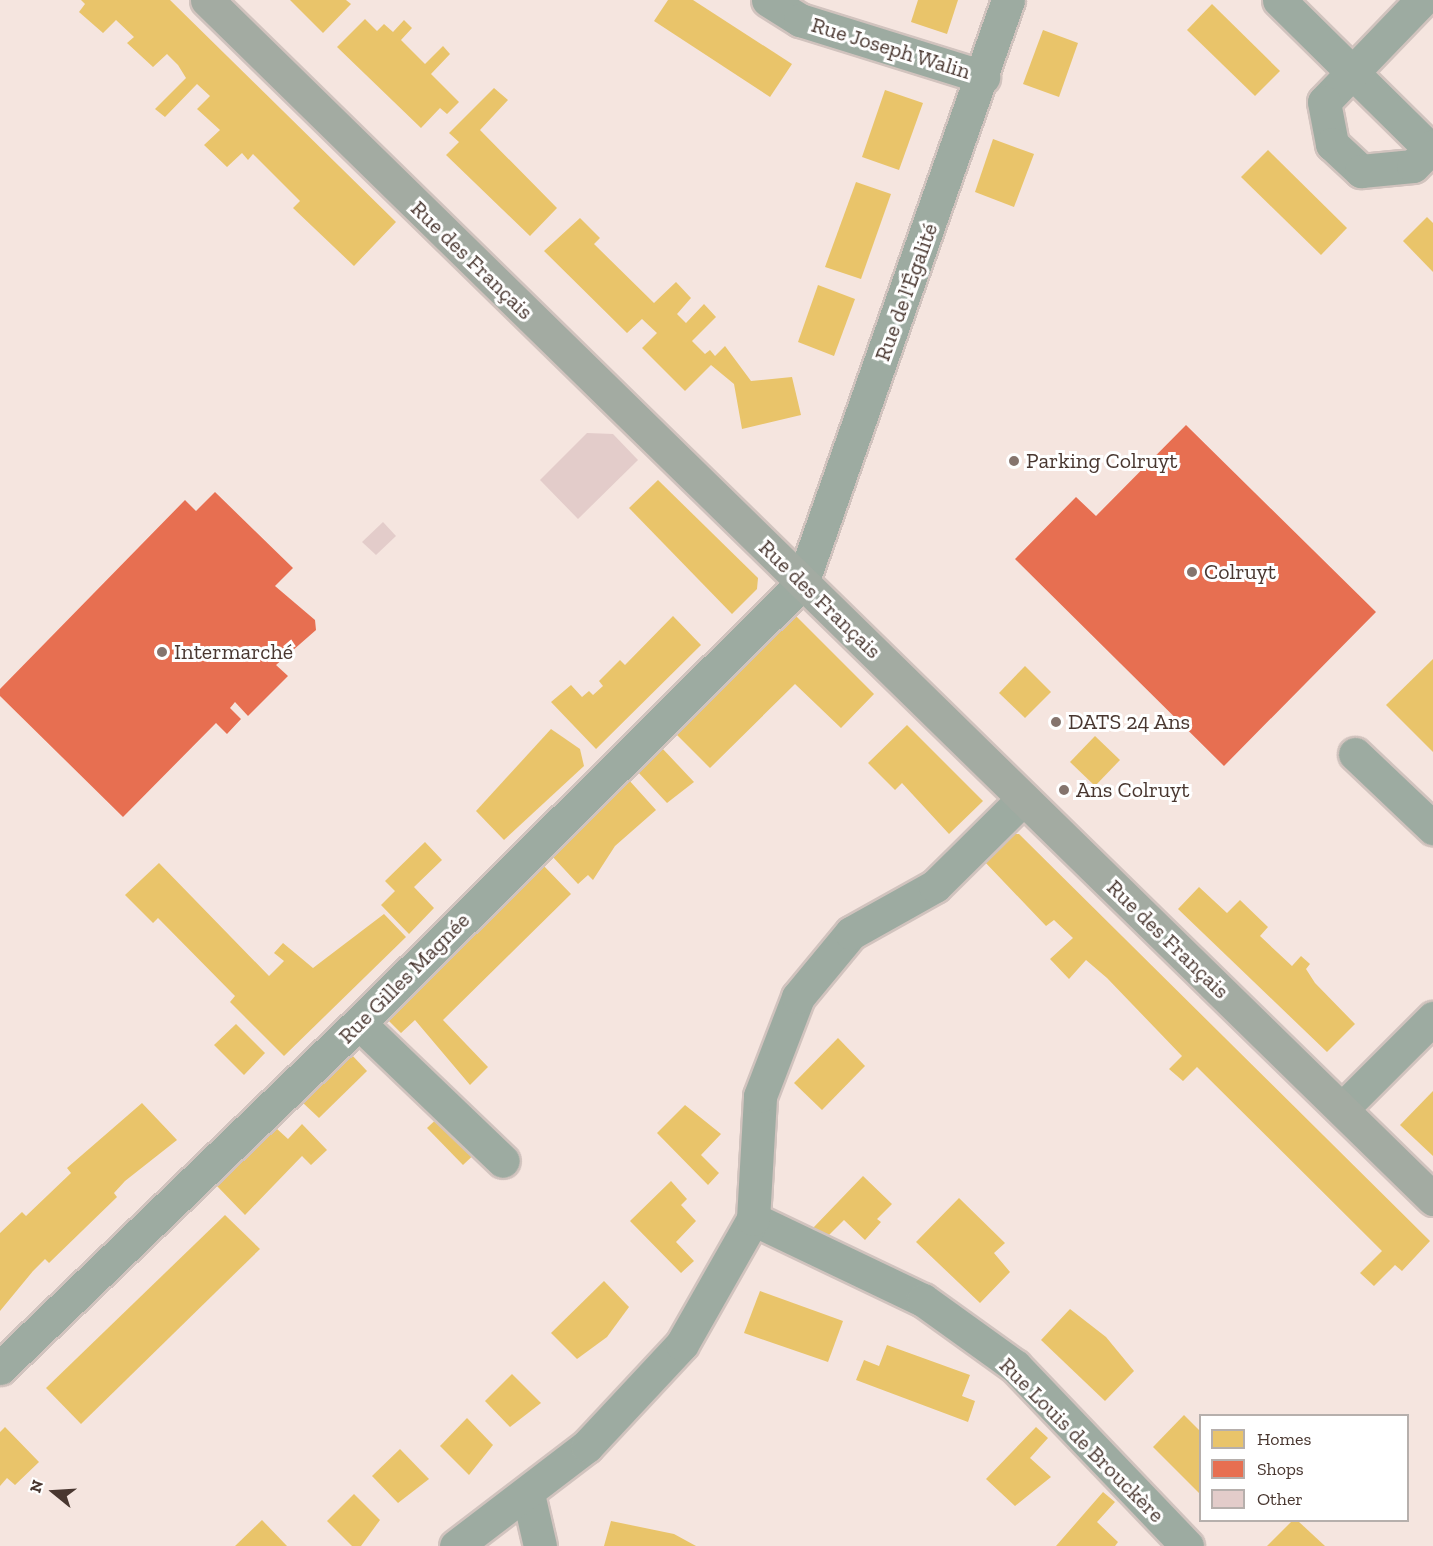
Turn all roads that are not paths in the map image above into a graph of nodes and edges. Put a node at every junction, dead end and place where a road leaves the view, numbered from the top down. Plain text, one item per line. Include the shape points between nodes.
1 (207, 0) edge
2 (768, 0) edge
3 (1008, 0) edge
4 (1279, 0) edge
5 (1422, 0) edge
6 (1352, 68) junction
7 (983, 77) junction
8 (1432, 149) edge
9 (802, 583) junction
10 (1355, 754) dead end
11 (1023, 799) junction
12 (1433, 828) edge
13 (1433, 1018) edge
14 (358, 1023) junction
15 (1342, 1109) junction
16 (503, 1161) dead end
17 (1433, 1199) edge
18 (753, 1219) junction
19 (0, 1368) edge
20 (528, 1494) junction
21 (456, 1546) edge
22 (540, 1546) edge
23 (1187, 1546) edge

1 - 9 main road, Rue des Français
2 - 7 street, Rue Joseph Walin via 800,20
3 - 7 street, Rue de l'Égalité
4 - 6 street
5 - 6 street
6 - 8 street
6 - 8 street via 1324,102 1332,144 1361,171 1413,166
7 - 9 street, Rue de l'Égalité
9 - 11 main road, Rue des Français
9 - 14 street, Rue Gilles Magnée
10 - 12 street
11 - 15 main road, Rue des Français
11 - 18 street via 935,886 850,933 798,997 760,1096
13 - 15 street
14 - 16 street
14 - 19 street, Rue Gilles Magnée
15 - 17 main road, Rue des Français
18 - 20 street via 682,1344 587,1446
18 - 23 street, Rue Louis de Brouckère via 923,1300 1015,1366
20 - 21 street
20 - 22 street

